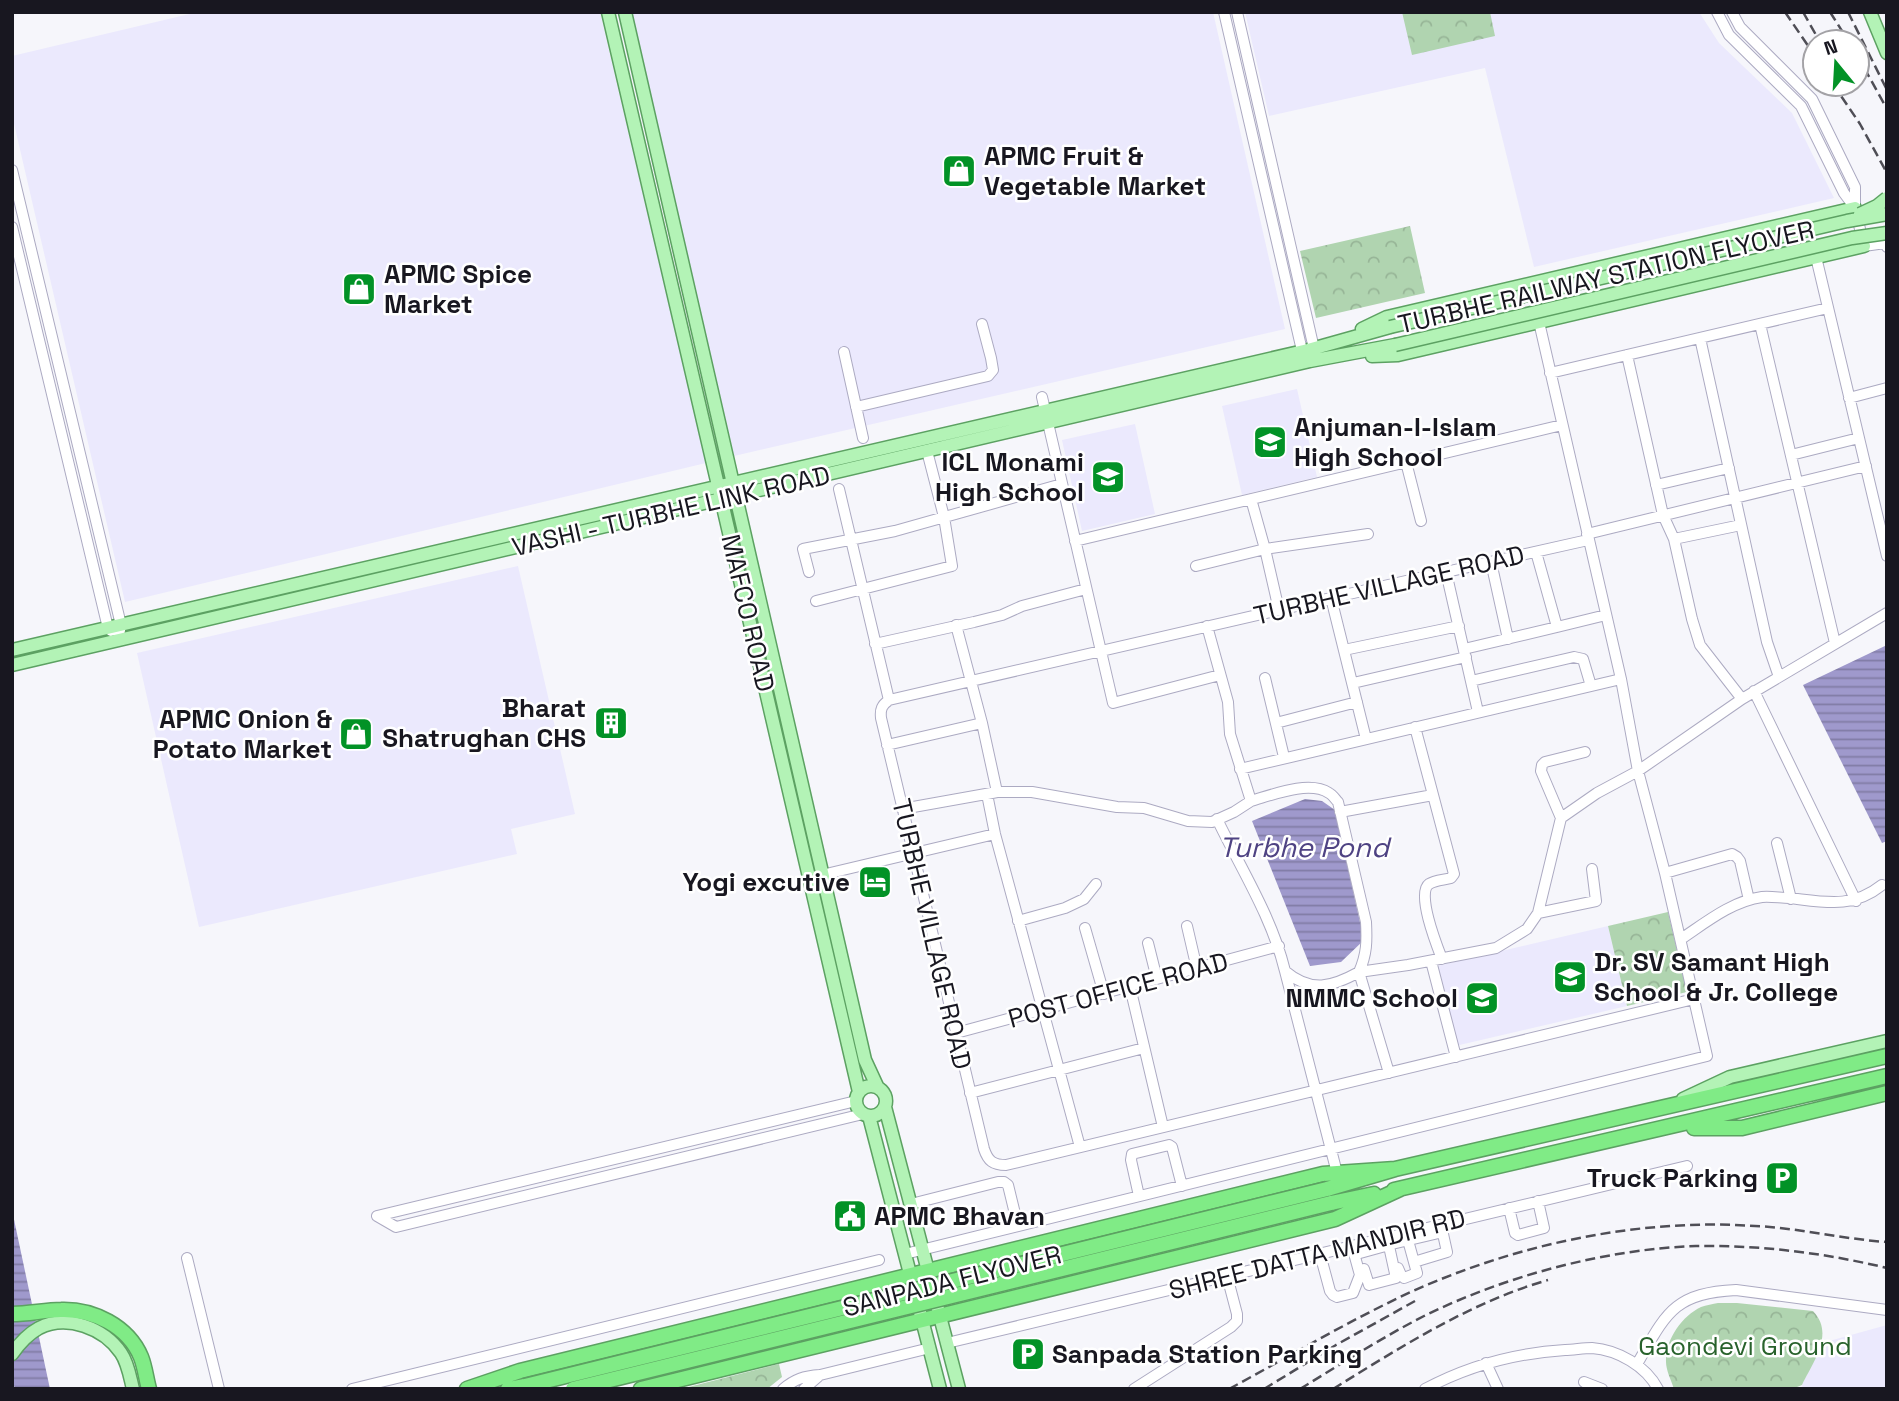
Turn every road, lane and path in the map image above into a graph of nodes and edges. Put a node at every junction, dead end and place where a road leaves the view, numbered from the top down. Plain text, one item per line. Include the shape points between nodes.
1 (608, 12) edge
2 (625, 12) edge
3 (1224, 12) edge
4 (1237, 12) edge
5 (1717, 12) edge
6 (1732, 12) edge
7 (1870, 12) edge
8 (1887, 53) edge
9 (12, 170) edge
10 (1887, 198) edge
11 (1855, 208) junction
12 (1887, 214) edge
13 (1847, 220) junction
14 (12, 227) edge
15 (1887, 233) edge
16 (1864, 246) junction
17 (1887, 247) edge
18 (1816, 257) junction
19 (1828, 309) junction
20 (1539, 322) junction
21 (982, 324) dead end
22 (1760, 324) junction
23 (1700, 338) junction
24 (844, 352) dead end
25 (1316, 354) junction
26 (1627, 355) junction
27 (1550, 373) junction
28 (1887, 388) edge
29 (1041, 397) dead end
30 (1849, 398) junction
31 (856, 407) junction
32 (1046, 417) junction
33 (1562, 425) junction
34 (863, 438) dead end
35 (1859, 438) junction
36 (926, 451) junction
37 (1791, 455) junction
38 (1406, 462) junction
39 (1866, 466) junction
40 (1729, 468) junction
41 (1798, 483) junction
42 (1062, 484) junction
43 (1656, 485) junction
44 (735, 489) junction
45 (839, 489) dead end
46 (720, 493) junction
47 (1735, 498) junction
48 (1251, 499) junction
49 (1887, 502) edge
50 (1875, 505) junction
51 (1662, 515) junction
52 (944, 517) junction
53 (1421, 521) dead end
54 (1741, 525) junction
55 (1368, 534) dead end
56 (1588, 537) junction
57 (524, 538) junction
58 (1674, 539) junction
59 (852, 540) junction
60 (1075, 541) junction
61 (1265, 549) junction
62 (1536, 552) junction
63 (1887, 556) edge
64 (1491, 562) junction
65 (1196, 566) dead end
66 (809, 572) dead end
67 (1446, 572) junction
68 (862, 589) junction
69 (1086, 589) junction
70 (1331, 598) junction
71 (816, 601) dead end
72 (1279, 610) junction
73 (1887, 612) edge
74 (1606, 615) junction
75 (956, 625) junction
76 (114, 626) junction
77 (1207, 626) junction
78 (1459, 626) junction
79 (1557, 627) junction
80 (1508, 639) junction
81 (118, 640) junction
82 (1835, 643) junction
83 (875, 644) junction
84 (12, 650) edge
85 (1344, 650) junction
86 (1101, 651) junction
87 (1465, 653) junction
88 (12, 665) edge
89 (1220, 675) junction
90 (1779, 677) junction
91 (1265, 678) dead end
92 (1621, 679) junction
93 (971, 681) junction
94 (1471, 681) junction
95 (1353, 683) junction
96 (1591, 686) junction
97 (1754, 691) junction
98 (1742, 699) junction
99 (889, 700) junction
100 (1357, 702) junction
101 (1478, 712) junction
102 (982, 723) junction
103 (1276, 723) junction
104 (1415, 727) junction
105 (791, 733) junction
106 (776, 737) junction
107 (1366, 739) junction
108 (887, 745) junction
109 (1585, 752) dead end
110 (1284, 757) junction
111 (1240, 769) junction
112 (1638, 771) junction
113 (997, 792) junction
114 (1433, 795) junction
115 (1251, 801) junction
116 (902, 809) junction
117 (1340, 812) junction
118 (1561, 818) junction
119 (1217, 819) junction
120 (995, 834) junction
121 (1777, 843) dead end
122 (913, 853) junction
123 (1592, 869) dead end
124 (1665, 873) junction
125 (825, 881) junction
126 (1096, 884) dead end
127 (811, 885) junction
128 (1882, 885) dead end
129 (1791, 899) junction
130 (1749, 900) junction
131 (1856, 901) junction
132 (1538, 913) junction
133 (1018, 921) junction
134 (1187, 926) dead end
135 (1085, 928) dead end
136 (1681, 939) junction
137 (1148, 943) dead end
138 (1279, 947) junction
139 (1442, 959) junction
140 (1431, 961) junction
141 (1197, 969) junction
142 (1285, 971) junction
143 (1359, 972) junction
144 (1157, 979) junction
145 (1130, 987) junction
146 (1104, 994) junction
147 (1695, 999) junction
148 (1044, 1010) junction
149 (956, 1033) junction
150 (1887, 1041) edge
151 (1144, 1048) junction
152 (1887, 1056) edge
153 (1456, 1057) junction
154 (1887, 1067) edge
155 (1060, 1071) junction
156 (1389, 1073) junction
157 (1887, 1076) edge
158 (877, 1086) junction
159 (1316, 1091) junction
160 (970, 1093) junction
161 (1887, 1093) edge
162 (857, 1096) junction
163 (885, 1107) junction
164 (1664, 1108) junction
165 (866, 1115) junction
166 (1702, 1120) junction
167 (1163, 1128) junction
168 (1668, 1128) junction
169 (1080, 1147) junction
170 (1331, 1149) junction
171 (1687, 1166) dead end
172 (1395, 1169) junction
173 (1337, 1173) junction
174 (1182, 1186) junction
175 (1400, 1189) junction
176 (1139, 1196) junction
177 (1329, 1196) junction
178 (1538, 1201) junction
179 (911, 1204) junction
180 (1509, 1208) junction
181 (1018, 1226) junction
182 (1442, 1228) junction
183 (1407, 1237) junction
184 (1390, 1241) junction
185 (1356, 1248) junction
186 (922, 1250) junction
187 (905, 1254) junction
188 (1320, 1254) junction
189 (187, 1258) dead end
190 (879, 1260) dead end
191 (1414, 1262) junction
192 (928, 1271) junction
193 (911, 1275) junction
194 (1227, 1276) junction
195 (840, 1292) junction
196 (1887, 1310) edge
197 (12, 1314) edge
198 (940, 1315) junction
199 (922, 1320) junction
200 (851, 1337) junction
201 (947, 1343) junction
202 (930, 1348) junction
203 (12, 1354) edge
204 (1486, 1363) junction
205 (1637, 1364) junction
206 (820, 1375) junction
207 (1584, 1382) dead end
208 (133, 1389) edge
209 (149, 1389) edge
210 (219, 1389) edge
211 (352, 1389) edge
212 (467, 1389) edge
213 (508, 1389) edge
214 (573, 1389) edge
215 (641, 1389) edge
216 (783, 1389) edge
217 (804, 1389) edge
218 (823, 1389) edge
219 (940, 1389) edge
220 (959, 1389) edge
221 (1134, 1389) edge
222 (1425, 1389) edge
223 (1499, 1389) edge
224 (1602, 1389) edge
225 (1658, 1389) edge

1 - 46 main road, MAFCO ROAD
2 - 44 main road, MAFCO ROAD
3 - 25 street
4 - 25 street
5 - 11 street via 1729,35 1801,106
6 - 11 street via 1740,27 1812,99 1854,187
7 - 8 main road
9 - 76 street
10 - 13 main road, bridge
11 - 16 street
11 - 25 main road via 1387,317
12 - 13 main road, TURBHE RAILWAY STATION FLYOVER, bridge
13 - 25 main road, TURBHE RAILWAY STATION FLYOVER, bridge via 1390,327
14 - 76 street
15 - 25 main road, TURBHE RAILWAY STATION FLYOVER, bridge via 1395,345
16 - 17 street via 1885,243
16 - 18 main road
18 - 19 street
18 - 20 main road
19 - 22 street
19 - 30 street
20 - 25 main road via 1398,355
20 - 27 street
21 - 31 street via 993,370 988,376
22 - 23 street
22 - 37 street
23 - 26 street
23 - 40 street
24 - 31 street
25 - 32 main road, VASHI - TURBHE LINK ROAD
26 - 27 street
26 - 43 street
27 - 33 street
28 - 30 street
29 - 32 street
30 - 35 street
31 - 34 street
32 - 36 main road, VASHI - TURBHE LINK ROAD
32 - 42 street
32 - 44 main road, VASHI - TURBHE LINK ROAD
33 - 38 street
33 - 56 street
35 - 37 street
35 - 39 street
36 - 44 main road, VASHI - TURBHE LINK ROAD
36 - 52 street
37 - 41 street
38 - 48 street
38 - 53 street
39 - 41 street, TURBHE VILLAGE ROAD
39 - 50 street
40 - 43 street
40 - 47 street
41 - 47 street, TURBHE VILLAGE ROAD
41 - 82 street
42 - 52 street
42 - 60 street
43 - 51 street
44 - 46 main road, VASHI - TURBHE LINK ROAD
44 - 105 main road, MAFCO ROAD
45 - 59 street
46 - 57 main road, VASHI - TURBHE LINK ROAD
46 - 106 main road, MAFCO ROAD
47 - 51 street, TURBHE VILLAGE ROAD
47 - 54 street
48 - 60 street
48 - 61 street
49 - 50 street
50 - 63 street
51 - 56 street, TURBHE VILLAGE ROAD
51 - 58 street
52 - 59 street
52 - 68 street via 952,566
54 - 58 street
54 - 90 street
55 - 61 street
56 - 62 street, TURBHE VILLAGE ROAD
56 - 74 street
57 - 76 main road, VASHI - TURBHE LINK ROAD
57 - 81 main road, VASHI - TURBHE LINK ROAD
58 - 98 street via 1700,645
59 - 66 street via 803,549
59 - 68 street
60 - 69 street
61 - 65 street
61 - 72 street
62 - 64 street, TURBHE VILLAGE ROAD
62 - 79 street
64 - 67 street, TURBHE VILLAGE ROAD
64 - 80 street
67 - 70 street, TURBHE VILLAGE ROAD
67 - 78 street
68 - 71 street
68 - 83 street
69 - 75 street
69 - 86 street
70 - 72 street, TURBHE VILLAGE ROAD
70 - 85 street
72 - 77 street, TURBHE VILLAGE ROAD
73 - 82 street
74 - 79 street
74 - 92 street
75 - 83 street
75 - 93 street
76 - 81 street
76 - 84 main road, VASHI - TURBHE LINK ROAD
77 - 86 street, TURBHE VILLAGE ROAD
77 - 89 street
78 - 85 street
78 - 87 street
79 - 80 street
80 - 87 street
81 - 88 main road, VASHI - TURBHE LINK ROAD
82 - 90 street
83 - 99 street
85 - 95 street
86 - 89 street via 1113,703
86 - 93 street, TURBHE VILLAGE ROAD
87 - 94 street
87 - 95 street
89 - 111 street
90 - 97 street
91 - 103 street
92 - 96 street
92 - 112 street
93 - 99 street, TURBHE VILLAGE ROAD
93 - 102 street
94 - 96 street via 1574,657 1583,659
94 - 101 street
95 - 100 street
96 - 101 street
97 - 98 street
97 - 131 street
98 - 112 street
99 - 108 street, TURBHE VILLAGE ROAD via 880,711
100 - 103 street
100 - 107 street
101 - 104 street
102 - 108 street
102 - 113 street
103 - 110 street
104 - 107 street
104 - 114 street
105 - 106 street
105 - 125 main road, MAFCO ROAD
106 - 127 main road, MAFCO ROAD
107 - 110 street
108 - 116 street, TURBHE VILLAGE ROAD
109 - 118 street via 1542,765
110 - 111 street
111 - 115 street
112 - 118 street
112 - 124 street
113 - 116 street
113 - 119 street via 1032,792 1144,808 1188,821
113 - 120 street via 986,794
114 - 117 street
114 - 139 street via 1454,874 1424,889
115 - 117 street via 1301,788 1317,789 1329,793
115 - 119 street
116 - 122 street, TURBHE VILLAGE ROAD
117 - 143 street via 1366,922 1366,956
118 - 132 street
119 - 138 street
120 - 122 street
120 - 133 street
121 - 129 street
122 - 125 street
122 - 149 street, TURBHE VILLAGE ROAD
123 - 132 street via 1596,901
124 - 130 street via 1732,854 1740,861
124 - 136 street
125 - 127 street
125 - 158 main road, MAFCO ROAD via 866,1060
126 - 133 street via 1084,900
127 - 162 main road, MAFCO ROAD
128 - 131 street
129 - 130 street via 1763,896
129 - 131 street
130 - 136 street
132 - 139 street via 1527,929 1496,948
133 - 148 street
134 - 141 street
135 - 146 street
136 - 147 street
137 - 144 street
138 - 141 street, POST OFFICE ROAD
138 - 142 street
139 - 140 street
140 - 143 street
140 - 153 street
141 - 144 street, POST OFFICE ROAD
142 - 143 street via 1314,986 1342,981
142 - 159 street
143 - 156 street
144 - 145 street, POST OFFICE ROAD
145 - 146 street, POST OFFICE ROAD
145 - 151 street
146 - 148 street, POST OFFICE ROAD
147 - 153 street, TURBHE VILLAGE ROAD
147 - 170 street via 1707,1056
148 - 149 street, POST OFFICE ROAD
148 - 155 street
149 - 160 street, TURBHE VILLAGE ROAD
150 - 164 main road via 1730,1077
151 - 155 street
151 - 167 street
152 - 164 highway
153 - 156 street, TURBHE VILLAGE ROAD
154 - 166 highway via 1722,1106
155 - 160 street
155 - 169 street
156 - 159 street, TURBHE VILLAGE ROAD
157 - 166 highway
158 - 162 main road via 867,1086
158 - 163 main road via 887,1097
159 - 167 street, TURBHE VILLAGE ROAD
159 - 170 street
160 - 169 street, TURBHE VILLAGE ROAD via 987,1158 994,1164
161 - 168 highway via 1742,1128
162 - 165 main road via 859,1111
162 - 165 street via 377,1216 396,1227
163 - 165 main road via 878,1114
163 - 179 main road
164 - 172 highway
165 - 187 main road
166 - 168 highway
167 - 169 street, TURBHE VILLAGE ROAD
168 - 175 highway
170 - 173 street
170 - 174 street
171 - 178 street, SHREE DATTA MANDIR RD
172 - 173 highway
172 - 177 highway, SANPADA FLYOVER
173 - 192 highway
174 - 176 street
174 - 176 street via 1172,1147 1132,1154
175 - 177 highway, SANPADA FLYOVER
175 - 198 highway via 1335,1219
176 - 181 street
177 - 213 highway, SANPADA FLYOVER, bridge
177 - 214 highway, SANPADA FLYOVER, bridge
178 - 180 street, SHREE DATTA MANDIR RD
178 - 180 street via 1544,1228 1518,1235
179 - 181 street via 1004,1182
179 - 186 main road
180 - 182 street, SHREE DATTA MANDIR RD
181 - 186 street
182 - 183 street, SHREE DATTA MANDIR RD
182 - 191 street via 1446,1254
183 - 184 street, SHREE DATTA MANDIR RD
183 - 191 street
184 - 185 street, SHREE DATTA MANDIR RD
184 - 185 street via 1397,1276 1383,1283 1369,1285
184 - 191 street via 1404,1278 1417,1273
185 - 188 street, SHREE DATTA MANDIR RD
185 - 188 street via 1359,1279 1353,1293 1338,1297 1330,1291
186 - 187 street
186 - 192 main road
187 - 193 main road
188 - 194 street, SHREE DATTA MANDIR RD
189 - 210 street
190 - 211 street
192 - 193 highway
192 - 198 main road
193 - 195 highway
193 - 199 main road
194 - 201 street, SHREE DATTA MANDIR RD
194 - 221 street via 1237,1321
195 - 200 highway
195 - 212 highway via 520,1371
196 - 205 street via 1736,1290 1696,1295 1677,1305 1661,1322
197 - 209 highway via 63,1309 103,1318 135,1345
198 - 199 highway
198 - 201 main road
199 - 200 highway
199 - 202 main road
200 - 215 highway
201 - 220 main road
202 - 206 street
202 - 219 main road
203 - 208 main road via 37,1329 59,1322 83,1325 104,1336 122,1354
204 - 205 street via 1534,1352 1593,1348
204 - 222 street
204 - 223 street
205 - 225 street
206 - 216 street via 804,1376
206 - 217 street
206 - 218 street
207 - 224 street

